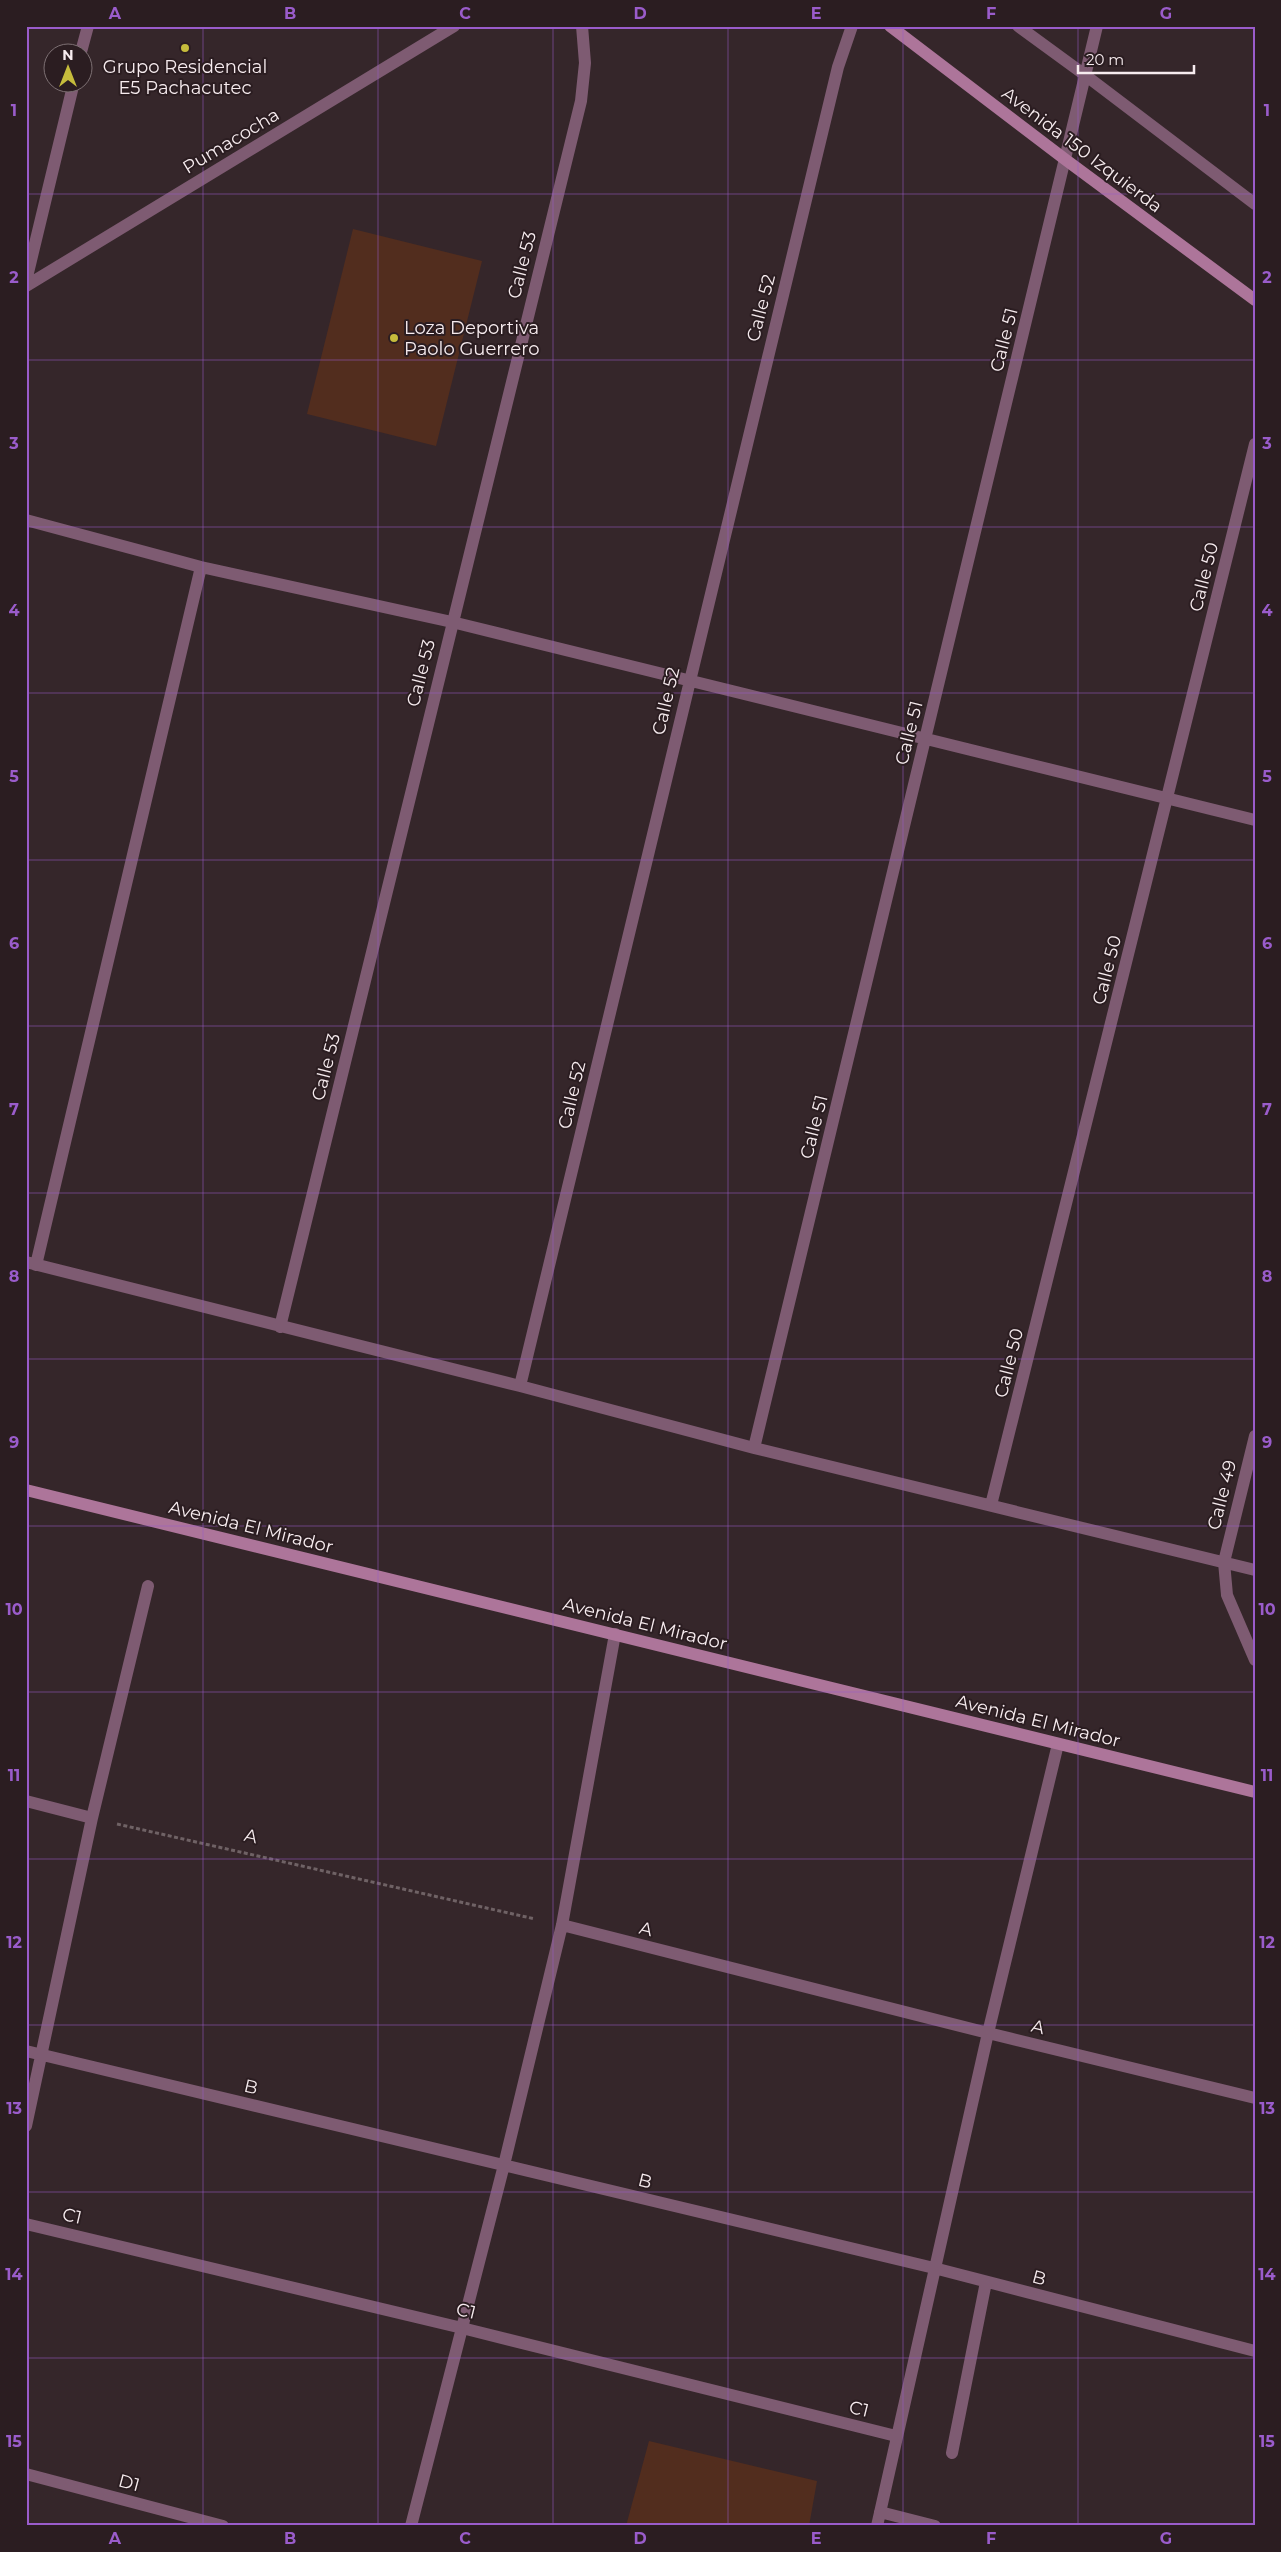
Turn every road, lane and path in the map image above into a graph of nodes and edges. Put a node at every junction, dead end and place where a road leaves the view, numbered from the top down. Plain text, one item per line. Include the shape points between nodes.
1 (88, 26) edge
2 (454, 26) edge
3 (582, 26) edge
4 (852, 26) edge
5 (890, 26) edge
6 (1018, 26) edge
7 (1097, 26) edge
8 (84, 42) edge
9 (1085, 75) junction
10 (72, 92) edge
11 (1066, 160) junction
12 (1255, 204) edge
13 (26, 281) edge
14 (26, 286) edge
15 (1255, 300) edge
16 (1255, 444) edge
17 (26, 520) edge
18 (202, 567) junction
19 (452, 622) junction
20 (689, 681) junction
21 (926, 739) junction
22 (1167, 799) junction
23 (1255, 820) edge
24 (31, 1264) edge
25 (280, 1327) junction
26 (520, 1386) junction
27 (1255, 1436) edge
28 (754, 1448) junction
29 (26, 1490) edge
30 (991, 1505) junction
31 (1224, 1562) junction
32 (1255, 1570) edge
33 (148, 1586) dead end
34 (615, 1634) junction
35 (1255, 1660) edge
36 (1058, 1744) junction
37 (1255, 1792) edge
38 (26, 1801) edge
39 (92, 1818) junction
40 (562, 1926) junction
41 (988, 2033) junction
42 (26, 2051) edge
43 (41, 2055) junction
44 (1255, 2098) edge
45 (26, 2126) edge
46 (504, 2165) junction
47 (26, 2224) edge
48 (934, 2268) junction
49 (986, 2282) junction
50 (462, 2328) junction
51 (1255, 2351) edge
52 (896, 2436) junction
53 (952, 2453) dead end
54 (26, 2474) edge
55 (880, 2512) junction
56 (928, 2525) edge
57 (223, 2526) edge
58 (411, 2526) edge
59 (877, 2526) edge

1 - 8 street
2 - 14 street, Pumacocha
3 - 19 street, Calle 53 via 585,63 581,101
4 - 20 street, Calle 52 via 835,76
5 - 11 street, Avenida 150 Izquierda
6 - 9 street
7 - 9 street, Calle 51
9 - 11 street, Calle 51
9 - 12 street
10 - 13 street
11 - 15 street, Avenida 150 Izquierda
11 - 21 street, Calle 51
16 - 22 street, Calle 50
17 - 18 street
18 - 19 street
18 - 24 street
19 - 20 street
19 - 25 street, Calle 53
20 - 21 street
20 - 26 street, Calle 52
21 - 22 street
21 - 28 street, Calle 51
22 - 23 street
22 - 30 street, Calle 50
24 - 25 street
25 - 26 street
26 - 28 street
27 - 31 street, Calle 49
28 - 30 street
29 - 34 street, Avenida El Mirador
30 - 31 street
31 - 32 street
31 - 35 street, Calle 49 via 1227,1595
33 - 39 street
34 - 36 street, Avenida El Mirador
34 - 40 street
36 - 37 street, Avenida El Mirador
36 - 41 street
38 - 39 street
39 - 40 path, A
39 - 43 street
40 - 41 street, A
40 - 46 street
41 - 44 street, A
41 - 48 street
42 - 43 street, B
43 - 45 street
43 - 46 street, B
46 - 48 street, B
46 - 50 street
47 - 50 street, C1
48 - 49 street, B
48 - 52 street
49 - 51 street, B
49 - 53 street
50 - 52 street, C1
50 - 58 street
52 - 55 street
54 - 57 street, D1
55 - 56 street
55 - 59 street

